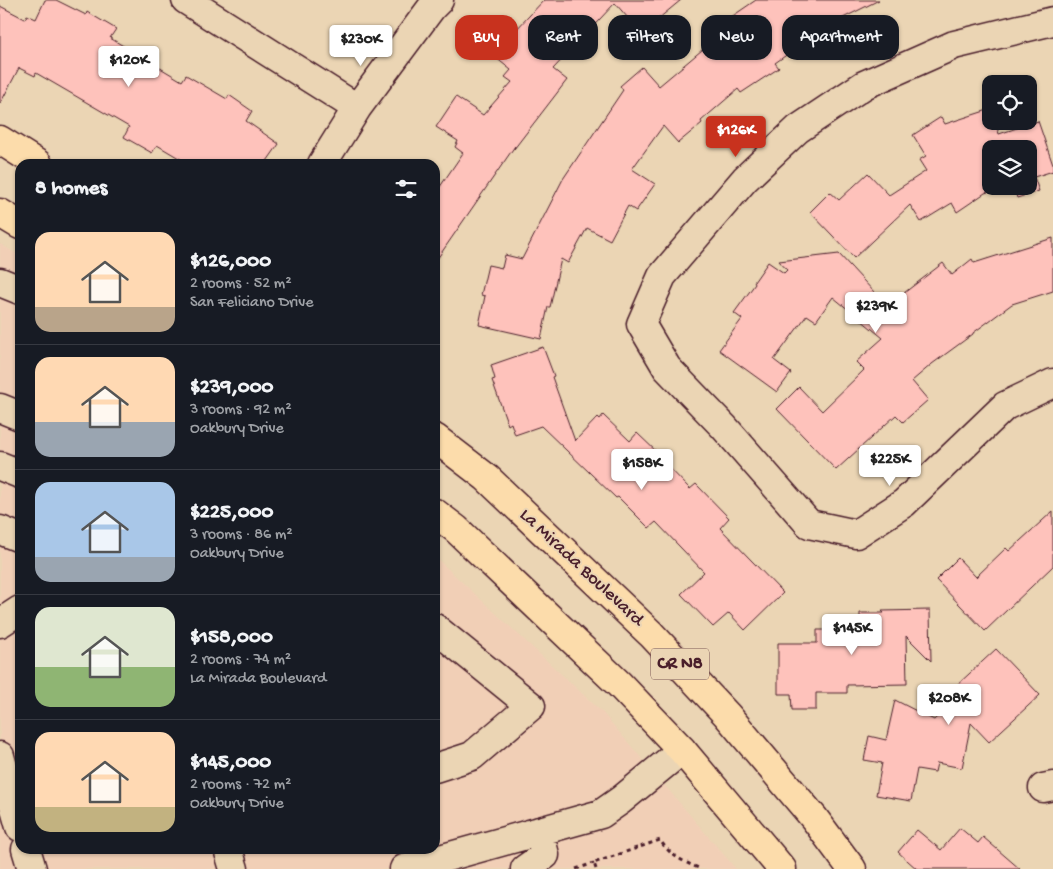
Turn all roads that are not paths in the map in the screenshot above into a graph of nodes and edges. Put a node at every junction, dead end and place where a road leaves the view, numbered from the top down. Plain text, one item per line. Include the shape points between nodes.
1 (186, 0) edge
2 (439, 0) edge
3 (1053, 20) edge
4 (357, 108) junction
5 (0, 140) edge
6 (30, 159) edge
7 (325, 159) edge
8 (0, 213) edge
9 (15, 222) edge
10 (0, 282) edge
11 (15, 288) edge
12 (1053, 383) edge
13 (0, 408) edge
14 (15, 414) edge
15 (440, 442) edge
16 (0, 466) edge
17 (15, 472) edge
18 (440, 517) edge
19 (0, 530) edge
20 (15, 536) edge
21 (15, 613) edge
22 (0, 623) edge
23 (440, 632) edge
24 (682, 750) junction
25 (0, 756) edge
26 (440, 766) edge
27 (15, 809) edge
28 (539, 831) junction
29 (28, 854) edge
30 (230, 854) edge
31 (32, 869) edge
32 (234, 869) edge
33 (404, 869) edge
34 (525, 869) edge
35 (782, 869) edge
36 (852, 869) edge

1 - 4 street
2 - 4 street
3 - 12 street via 954,45 864,85 798,129 745,179 662,276 641,324 667,368 809,524 856,534 904,503 1005,406
4 - 7 street
5 - 6 main road
8 - 9 main road
10 - 11 street
13 - 14 street
15 - 36 main road, La Mirada Boulevard / CR N8 via 487,478 651,634 727,715 814,818
16 - 17 street
18 - 24 main road, CR N8 via 619,684
19 - 20 street
21 - 22 street
23 - 26 street via 531,706 472,756
24 - 28 street via 601,814
24 - 35 main road, CR N8
25 - 27 street
28 - 33 street
28 - 34 street via 545,855
29 - 31 street
30 - 32 street

